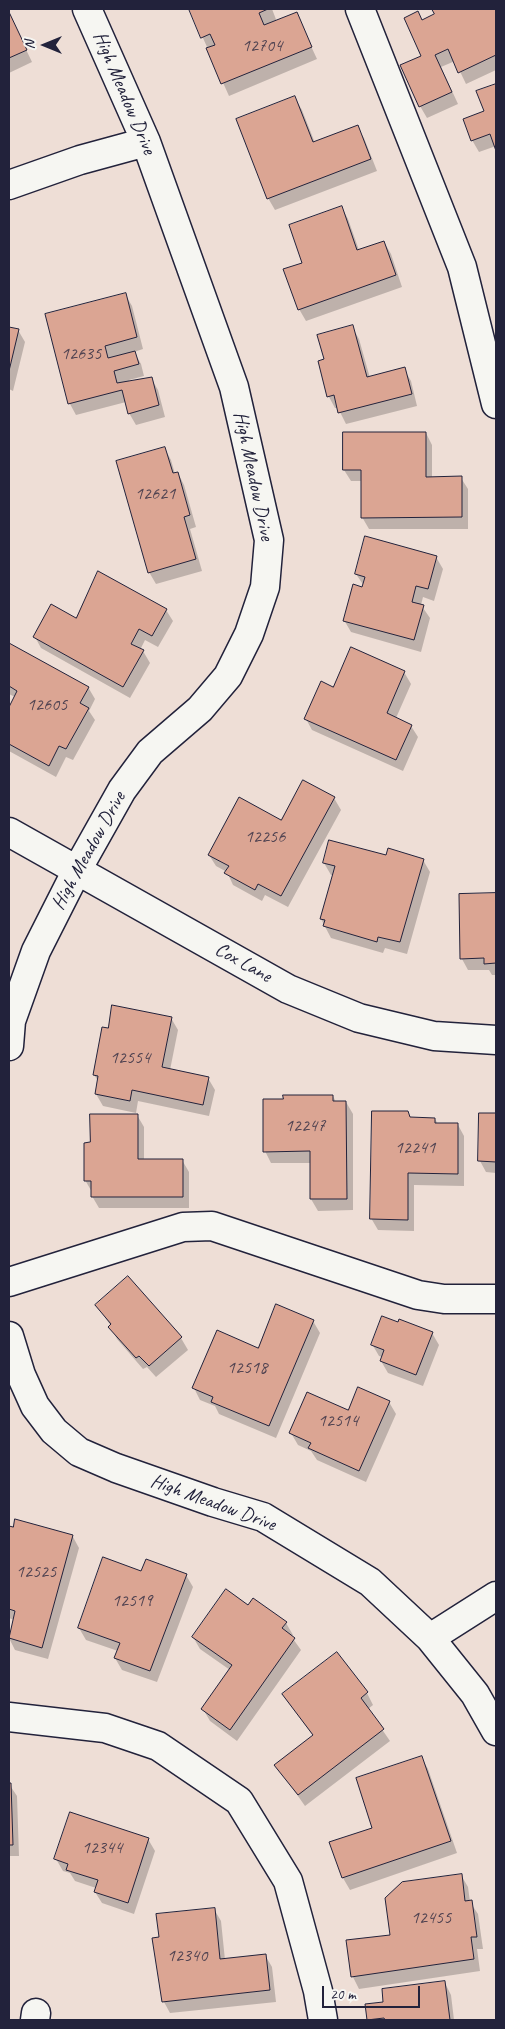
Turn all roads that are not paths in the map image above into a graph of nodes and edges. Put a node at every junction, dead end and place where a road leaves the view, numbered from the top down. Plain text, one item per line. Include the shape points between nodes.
1 (87, 9) edge
2 (360, 9) edge
3 (146, 142) junction
4 (9, 185) edge
5 (496, 404) edge
6 (9, 832) edge
7 (77, 870) junction
8 (496, 1040) edge
9 (9, 1046) edge
10 (9, 1282) edge
11 (496, 1299) edge
12 (9, 1336) edge
13 (496, 1596) edge
14 (430, 1638) junction
15 (9, 1717) edge
16 (496, 1730) edge
17 (323, 2020) edge

1 - 3 street, High Meadow Drive
2 - 5 street via 462,267
3 - 4 street via 80,160
3 - 7 street, High Meadow Drive via 234,387 269,540 265,587 249,634 228,676 200,709 150,752 122,790
6 - 7 street, Cox Lane
7 - 8 street, Cox Lane via 288,989 360,1018 434,1036
7 - 9 street, High Meadow Drive via 36,951 12,1021
10 - 11 street via 183,1227 212,1226 418,1295 444,1299
12 - 14 street, High Meadow Drive via 35,1406 54,1431 79,1452 124,1471 263,1517 370,1582
13 - 14 street
14 - 16 street, High Meadow Drive via 475,1694
15 - 17 street via 105,1728 158,1746 240,1801 288,1881

